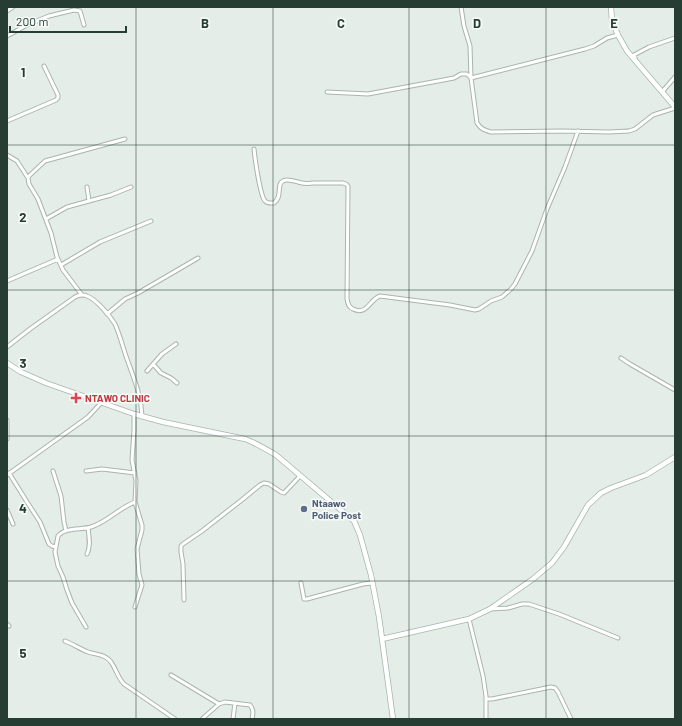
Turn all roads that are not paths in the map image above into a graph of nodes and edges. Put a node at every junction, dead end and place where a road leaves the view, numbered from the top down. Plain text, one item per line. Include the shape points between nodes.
1 (13, 7) edge
2 (461, 7) edge
3 (612, 7) edge
4 (7, 11) edge
5 (84, 25) dead end
6 (618, 35) junction
7 (7, 36) edge
8 (675, 38) edge
9 (635, 62) junction
10 (44, 66) dead end
11 (675, 77) edge
12 (471, 78) junction
13 (327, 92) dead end
14 (662, 92) junction
15 (675, 107) edge
16 (7, 121) edge
17 (578, 131) junction
18 (124, 139) dead end
19 (254, 149) dead end
20 (7, 155) edge
21 (28, 178) junction
22 (87, 187) dead end
23 (131, 187) dead end
24 (89, 201) junction
25 (46, 219) junction
26 (151, 221) dead end
27 (198, 258) dead end
28 (58, 259) junction
29 (61, 265) junction
30 (7, 281) edge
31 (82, 295) junction
32 (107, 314) junction
33 (176, 344) dead end
34 (7, 347) edge
35 (621, 358) dead end
36 (7, 363) edge
37 (153, 364) junction
38 (147, 371) dead end
39 (177, 383) dead end
40 (675, 390) edge
41 (102, 403) junction
42 (134, 414) junction
43 (142, 416) junction
44 (7, 420) edge
45 (7, 439) edge
46 (675, 457) edge
47 (53, 471) dead end
48 (86, 471) dead end
49 (135, 472) junction
50 (8, 474) edge
51 (300, 476) junction
52 (136, 502) junction
53 (7, 510) edge
54 (13, 524) dead end
55 (88, 528) junction
56 (66, 531) junction
57 (56, 547) junction
58 (87, 554) dead end
59 (301, 583) dead end
60 (372, 583) junction
61 (184, 600) dead end
62 (136, 607) dead end
63 (490, 609) junction
64 (469, 619) junction
65 (86, 626) dead end
66 (618, 638) dead end
67 (382, 639) junction
68 (65, 641) dead end
69 (171, 675) dead end
70 (486, 699) junction
71 (235, 703) junction
72 (219, 704) junction
73 (175, 719) edge
74 (202, 719) edge
75 (233, 719) edge
76 (252, 719) edge
77 (393, 719) edge
78 (486, 719) edge
79 (571, 719) edge

1 - 4 street
2 - 12 street via 470,46
3 - 6 street via 612,21
5 - 7 street via 80,11 74,10 49,16
6 - 9 street
6 - 12 street via 585,49
8 - 9 street via 634,55
9 - 14 street
10 - 16 street via 58,98
11 - 14 street
12 - 13 street via 467,74 461,74 454,78 368,94
12 - 17 street via 477,123 480,128 491,132
14 - 15 street
15 - 17 street via 653,115 629,131
17 - 19 street via 532,251 515,284 502,297 475,310 380,296 367,308 351,308 347,299 348,186 343,183 283,181 278,200 268,203 263,196
18 - 21 street via 45,161
20 - 21 street via 17,161
21 - 25 street
22 - 24 street
23 - 24 street
24 - 25 street via 67,207
25 - 28 street
26 - 29 street via 100,242
27 - 32 street via 125,299
28 - 29 street
28 - 30 street
29 - 31 street
31 - 32 street via 95,302
31 - 34 street via 75,297
32 - 43 street via 114,323 138,389
33 - 37 street
35 - 40 street
36 - 41 street via 46,383
37 - 38 street
37 - 39 street via 161,374
41 - 42 street
41 - 50 street via 88,417
42 - 43 street
42 - 49 street via 132,460
43 - 51 street via 254,443 276,455
44 - 45 street
46 - 63 street via 646,475 601,493 588,505 552,563 533,580
47 - 56 street via 61,496
48 - 49 street via 102,469
49 - 52 street
50 - 57 street via 40,522 49,544
51 - 60 street via 354,522
51 - 61 street via 284,493 269,484 260,485 202,532 183,544 180,552
52 - 55 street
52 - 62 street via 142,525 136,549 142,585
53 - 54 street
55 - 56 street
55 - 58 street via 90,541
56 - 57 street via 59,534
57 - 65 street via 58,566 67,590
59 - 60 street via 304,599 307,600
60 - 67 street
63 - 64 street
63 - 66 street via 529,604
64 - 67 street
64 - 70 street
67 - 77 street
68 - 73 street via 107,658 124,684
69 - 72 street
70 - 78 street
70 - 79 street via 551,687 558,692
71 - 72 street
71 - 75 street
71 - 76 street via 250,705 254,712
72 - 74 street

